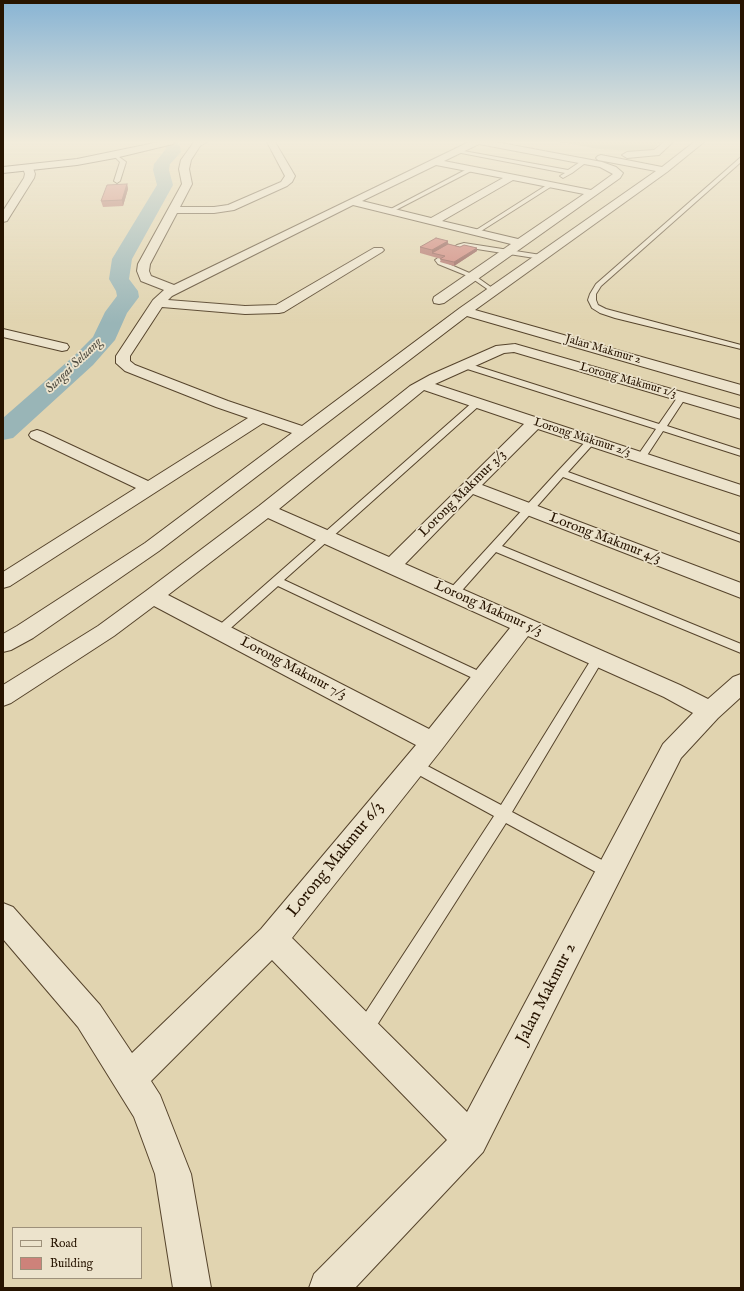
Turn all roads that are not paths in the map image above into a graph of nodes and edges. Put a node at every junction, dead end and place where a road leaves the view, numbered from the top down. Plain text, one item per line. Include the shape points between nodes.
1 (14, 202) edge
2 (178, 202) edge
3 (242, 202) edge
4 (352, 202) joint
5 (408, 202) edge
6 (467, 202) edge
7 (522, 202) edge
8 (579, 202) edge
9 (618, 202) edge
10 (692, 202) edge
11 (174, 210) junction
12 (390, 212) junction
13 (3, 219) edge
14 (432, 222) junction
15 (476, 232) junction
16 (520, 243) junction
17 (378, 250) dead end
18 (506, 252) junction
19 (541, 257) junction
20 (472, 276) junction
21 (176, 289) junction
22 (493, 291) junction
23 (439, 300) dead end
24 (158, 303) junction
25 (465, 311) junction
26 (3, 333) edge
27 (62, 347) dead end
28 (741, 348) edge
29 (464, 365) junction
30 (423, 384) junction
31 (741, 390) edge
32 (682, 397) junction
33 (477, 403) junction
34 (741, 414) edge
35 (261, 417) junction
36 (535, 422) junction
37 (662, 428) junction
38 (305, 432) junction
39 (37, 435) dead end
40 (590, 441) junction
41 (741, 453) edge
42 (641, 458) junction
43 (561, 473) junction
44 (470, 487) junction
45 (149, 488) junction
46 (741, 491) edge
47 (266, 510) junction
48 (528, 510) junction
49 (326, 537) junction
50 (741, 539) edge
51 (494, 547) junction
52 (391, 566) junction
53 (8, 572) edge
54 (277, 580) junction
55 (741, 591) edge
56 (453, 593) junction
57 (153, 596) junction
58 (524, 625) junction
59 (220, 631) junction
60 (3, 644) edge
61 (741, 649) edge
62 (598, 658) junction
63 (483, 678) junction
64 (741, 683) edge
65 (3, 697) edge
66 (710, 711) junction
67 (432, 742) junction
68 (414, 765) junction
69 (503, 814) junction
70 (610, 872) junction
71 (3, 917) edge
72 (272, 939) junction
73 (364, 1031) junction
74 (130, 1079) junction
75 (471, 1140) junction
76 (192, 1288) edge
77 (328, 1288) edge

1 - 13 street
2 - 11 street
3 - 11 street via 230,208 214,210
4 - 12 street
4 - 21 street
5 - 12 lane
6 - 14 street
7 - 15 lane
8 - 16 street
9 - 19 street
10 - 28 lane via 598,284 592,300 595,306 603,311 618,316
11 - 21 street via 144,264 143,271 145,278
12 - 14 street
14 - 15 street
15 - 16 street
16 - 18 street
17 - 24 street via 279,309 245,310
18 - 19 lane
18 - 20 street
18 - 20 lane via 464,245 438,260
19 - 22 street
20 - 22 lane
20 - 23 street
21 - 24 street
22 - 25 street
24 - 35 street via 129,345 123,356 123,363 222,404
25 - 31 street, Jalan Makmur 2
25 - 38 street
26 - 27 street
29 - 30 street
29 - 32 street, Lorong Makmur 1/3 via 501,349 515,348
29 - 37 lane
30 - 33 street, Lorong Makmur 2/3
30 - 47 street
32 - 34 street, Lorong Makmur 1/3
32 - 37 lane
33 - 36 street, Lorong Makmur 2/3
33 - 49 lane
35 - 38 street
35 - 45 street
36 - 40 street, Lorong Makmur 2/3
36 - 44 street, Lorong Makmur 3/3
37 - 41 lane
37 - 42 lane
38 - 60 street via 152,548
39 - 45 street
40 - 42 street, Lorong Makmur 2/3
40 - 43 lane
42 - 46 street, Lorong Makmur 2/3
43 - 48 lane
43 - 50 lane
44 - 48 street, Lorong Makmur 4/3
44 - 52 street, Lorong Makmur 3/3
45 - 53 street
47 - 49 street, Lorong Makmur 5/3
47 - 57 street
48 - 51 lane
48 - 55 street, Lorong Makmur 4/3
49 - 52 street, Lorong Makmur 5/3
49 - 54 lane
51 - 56 lane
51 - 61 lane
52 - 56 street, Lorong Makmur 5/3
54 - 59 lane
54 - 63 lane
56 - 58 street, Lorong Makmur 5/3
57 - 59 street, Lorong Makmur 7/3
57 - 65 street via 106,631
58 - 62 street, Lorong Makmur 5/3
58 - 63 street, Lorong Makmur 6/3
59 - 67 street, Lorong Makmur 7/3
62 - 66 street, Lorong Makmur 5/3
62 - 69 lane
63 - 67 street, Lorong Makmur 6/3
64 - 66 street, Jalan Makmur 2
66 - 70 street, Jalan Makmur 2 via 672,751
67 - 68 street, Lorong Makmur 6/3
68 - 69 lane
68 - 72 street, Lorong Makmur 6/3
69 - 70 lane
69 - 73 lane
70 - 75 street, Jalan Makmur 2
71 - 74 street via 89,1016
72 - 73 street
72 - 74 street, Lorong Makmur 6/3
73 - 75 street
74 - 76 street via 148,1107 173,1174
75 - 77 street, Jalan Makmur 2

